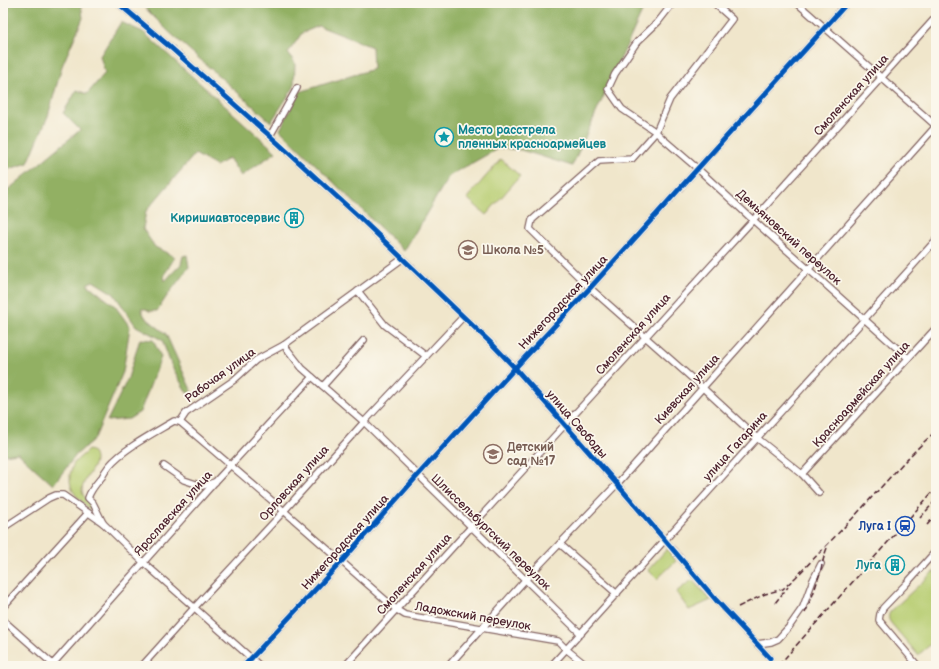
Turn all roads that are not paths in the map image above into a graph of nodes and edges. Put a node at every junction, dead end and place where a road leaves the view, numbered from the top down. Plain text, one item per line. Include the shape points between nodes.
1 (118, 3) edge
2 (673, 3) edge
3 (714, 3) edge
4 (796, 3) edge
5 (847, 3) edge
6 (936, 16) edge
7 (824, 28) junction
8 (880, 78) junction
9 (297, 88) dead end
10 (936, 126) edge
11 (656, 132) junction
12 (270, 136) junction
13 (698, 169) junction
14 (753, 220) junction
15 (936, 240) edge
16 (402, 259) junction
17 (808, 269) junction
18 (590, 288) junction
19 (358, 291) junction
20 (463, 317) junction
21 (865, 319) junction
22 (936, 329) edge
23 (645, 337) junction
24 (364, 340) dead end
25 (284, 345) junction
26 (426, 356) junction
27 (908, 358) junction
28 (515, 368) junction
29 (312, 376) junction
30 (323, 386) junction
31 (703, 388) junction
32 (180, 422) junction
33 (364, 422) junction
34 (565, 425) junction
35 (757, 438) junction
36 (231, 465) junction
37 (164, 466) dead end
38 (802, 474) junction
39 (418, 475) junction
40 (215, 482) junction
41 (617, 484) junction
42 (818, 493) dead end
43 (284, 511) junction
44 (88, 513) junction
45 (103, 523) junction
46 (471, 527) junction
47 (3, 528) edge
48 (665, 540) junction
49 (560, 544) junction
50 (936, 551) edge
51 (143, 562) junction
52 (341, 562) junction
53 (821, 564) dead end
54 (525, 580) junction
55 (617, 594) junction
56 (3, 607) edge
57 (194, 608) junction
58 (396, 610) junction
59 (3, 620) edge
60 (482, 628) junction
61 (581, 634) junction
62 (757, 644) junction
63 (566, 649) junction
64 (252, 658) junction
65 (770, 658) dead end
66 (451, 663) dead end
67 (53, 665) edge
68 (142, 666) edge
69 (244, 666) edge
70 (260, 666) edge
71 (345, 666) edge
72 (551, 666) edge
73 (587, 666) edge
74 (918, 666) edge

1 - 12 street, улица Свободы
2 - 11 street, Демьяновский переулок via 637,42 608,89 622,109
3 - 11 street via 732,19 670,99
4 - 7 street
5 - 7 street, Нижегородская улица
6 - 8 street, Смоленская улица
7 - 8 street
7 - 13 street, Нижегородская улица
8 - 10 street
8 - 14 street, Смоленская улица
9 - 12 street
10 - 17 street, Киевская улица
11 - 13 street, Демьяновский переулок
11 - 18 street via 632,159 599,161 532,220 530,230
12 - 16 street, улица Свободы
13 - 14 street, Демьяновский переулок
13 - 18 street, Нижегородская улица
14 - 17 street, Демьяновский переулок
14 - 23 street, Смоленская улица
15 - 21 street, улица Гагарина
16 - 19 street, Рабочая улица
16 - 20 street, улица Свободы
17 - 21 street, Демьяновский переулок
17 - 31 street, Киевская улица
18 - 23 street
18 - 28 street, Нижегородская улица
19 - 25 street, Рабочая улица
19 - 26 street via 385,325
20 - 26 street, Орловская улица
20 - 28 street, улица Свободы
21 - 27 street, Демьяновский переулок
21 - 35 street, улица Гагарина
22 - 27 street, Красноармейская улица
23 - 31 street
23 - 34 street, Смоленская улица
24 - 30 street
25 - 29 street, Шлиссельбургский переулок via 302,368
25 - 32 street, Рабочая улица via 256,360 234,380 186,413
26 - 33 street, Орловская улица
27 - 38 street, Красноармейская улица
28 - 34 street, улица Свободы
28 - 39 street, Нижегородская улица
29 - 30 street, Шлиссельбургский переулок
29 - 36 street, Ярославская улица
30 - 33 street, Шлиссельбургский переулок
31 - 35 street
31 - 41 street, Киевская улица
32 - 36 street, Ладожский переулок
32 - 45 street, Рабочая улица via 174,421 121,455 90,490 88,498
33 - 39 street, Шлиссельбургский переулок
33 - 43 street, Орловская улица
34 - 41 street, улица Свободы
34 - 46 street, Смоленская улица
35 - 38 street
35 - 48 street, улица Гагарина
36 - 40 street, Ярославская улица
36 - 43 street, Ладожский переулок
37 - 40 street via 184,480 202,486
38 - 42 street
39 - 46 street, Шлиссельбургский переулок
39 - 52 street, Нижегородская улица
40 - 51 street, Ярославская улица
41 - 48 street, улица Свободы
41 - 49 street, Киевская улица
43 - 52 street, Ладожский переулок
43 - 57 street, Орловская улица
44 - 45 street
44 - 47 street via 63,495 56,495
44 - 56 street
45 - 51 street
46 - 54 street, Шлиссельбургский переулок
46 - 58 street, Смоленская улица
48 - 55 street, улица Гагарина
48 - 62 street, улица Свободы
49 - 54 street, Киевская улица
49 - 55 street
50 - 74 street via 880,614 880,620
51 - 57 street
51 - 67 street, Ярославская улица
52 - 58 street, Ладожский переулок
52 - 64 street, Нижегородская улица
53 - 62 street via 803,607 789,627 778,639
54 - 60 street, Киевская улица
54 - 61 street, Шлиссельбургский переулок
55 - 61 street, улица Гагарина
57 - 64 street
57 - 68 street, Орловская улица
58 - 60 street, Ладожский переулок via 405,615
58 - 71 street, Смоленская улица
59 - 67 street
60 - 63 street, Ладожский переулок via 558,641
60 - 66 street, Киевская улица
61 - 63 street, улица Гагарина
62 - 65 street, улица Свободы
63 - 72 street, улица Гагарина
63 - 73 street, Ладожский переулок
64 - 69 street, Нижегородская улица
64 - 70 street

